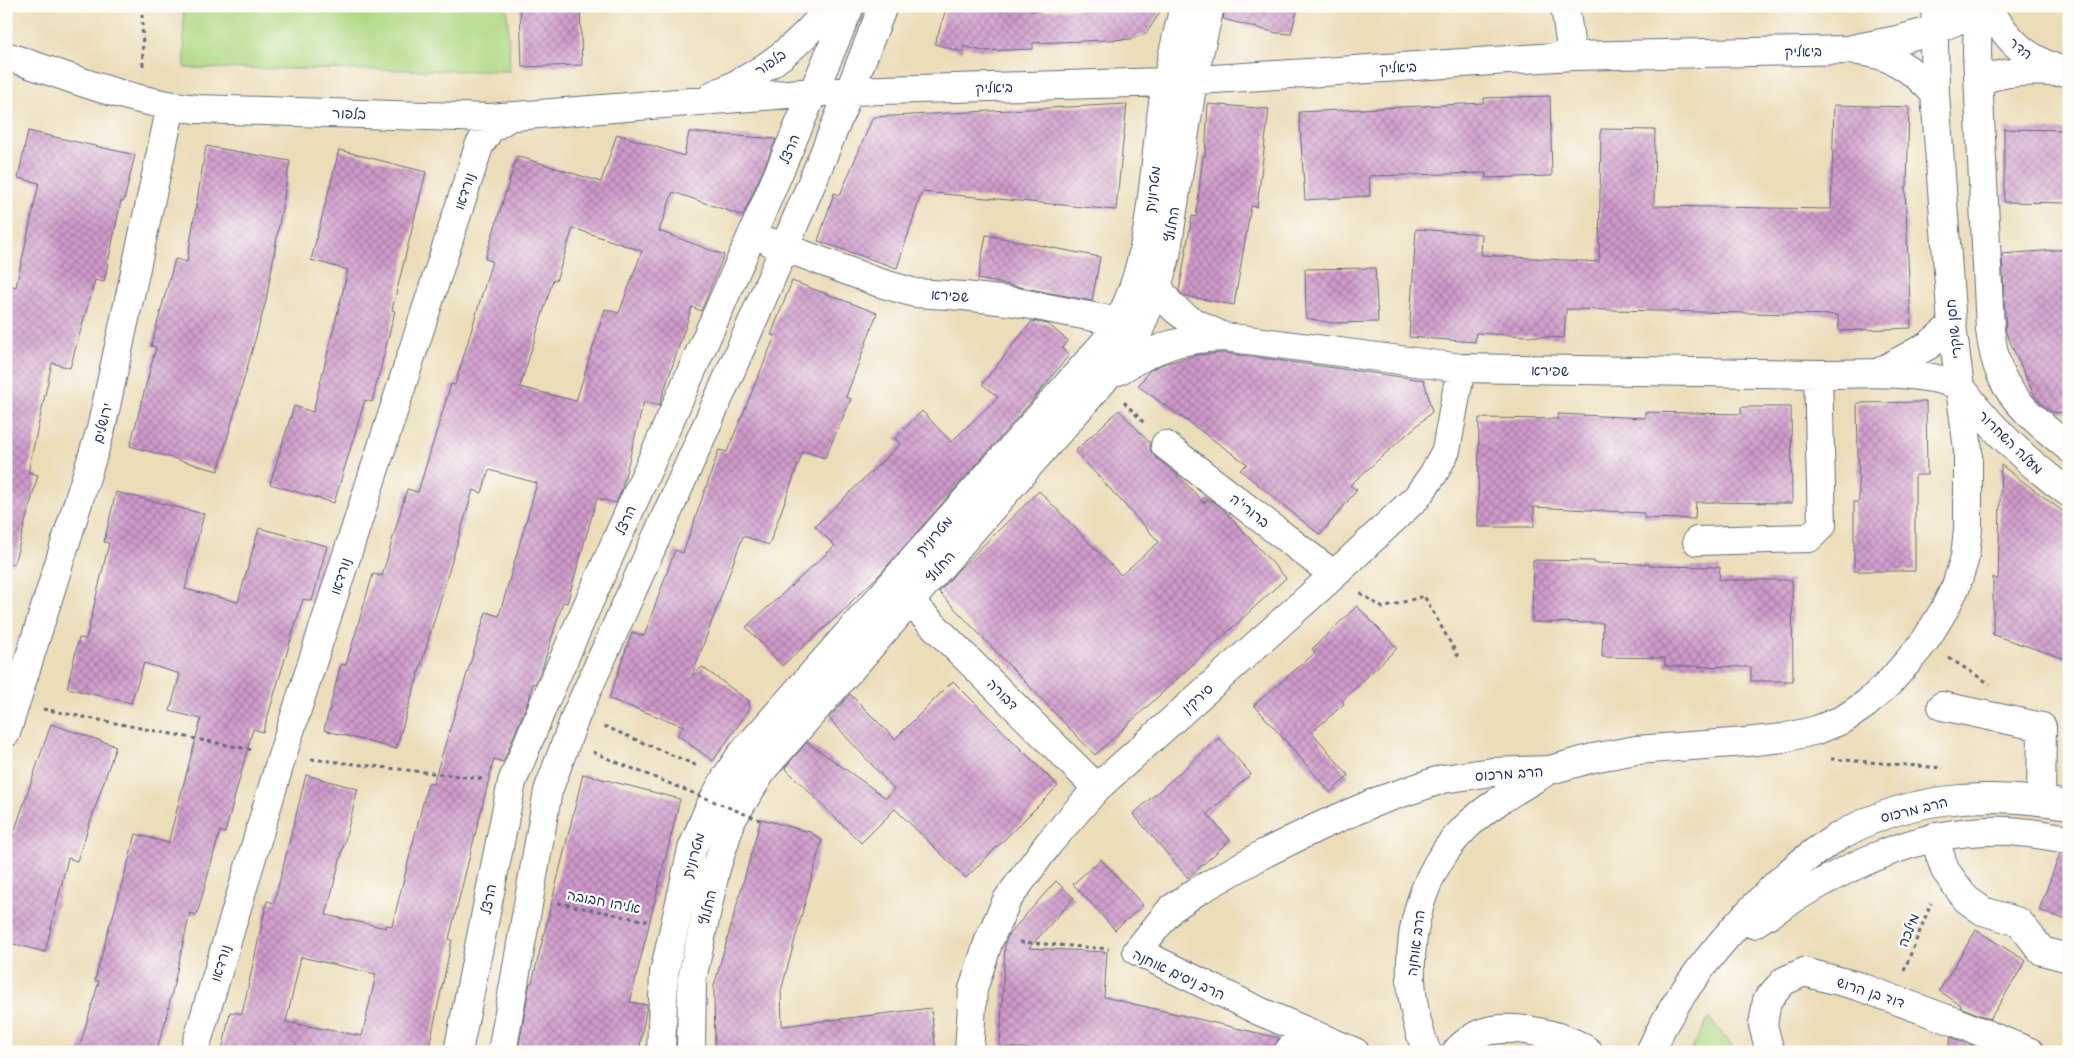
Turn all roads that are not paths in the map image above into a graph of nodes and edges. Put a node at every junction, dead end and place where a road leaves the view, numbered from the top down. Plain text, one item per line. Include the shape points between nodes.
1 (830, 6) edge
2 (850, 6) edge
3 (883, 6) edge
4 (1184, 6) edge
5 (1210, 6) edge
6 (1565, 6) edge
7 (1981, 8) edge
8 (1935, 18) edge
9 (1846, 50) junction
10 (6, 56) edge
11 (1572, 56) junction
12 (2069, 73) edge
13 (1979, 80) junction
14 (1180, 81) junction
15 (850, 91) junction
16 (813, 92) junction
17 (1935, 94) junction
18 (699, 101) junction
19 (171, 106) junction
20 (511, 116) junction
21 (752, 235) junction
22 (785, 248) junction
23 (1158, 283) junction
24 (1139, 324) junction
25 (1952, 325) junction
26 (1225, 337) junction
27 (1461, 368) junction
28 (1818, 374) junction
29 (1877, 374) junction
30 (1104, 380) junction
31 (1959, 385) junction
32 (1165, 445) road end
33 (2069, 448) edge
34 (2069, 493) edge
35 (1697, 541) dead end
36 (1334, 575) junction
37 (909, 601) junction
38 (1925, 641) joint
39 (1942, 706) dead end
40 (6, 733) edge
41 (1550, 770) junction
42 (1098, 788) junction
43 (2041, 800) junction
44 (2069, 805) edge
45 (1934, 837) junction
46 (2069, 839) edge
47 (1716, 948) junction
48 (1137, 951) joint
49 (2069, 958) edge
50 (1296, 1041) edge
51 (194, 1052) edge
52 (458, 1052) edge
53 (502, 1052) edge
54 (661, 1052) edge
55 (690, 1052) edge
56 (969, 1052) edge
57 (1355, 1052) edge
58 (1427, 1052) edge
59 (1456, 1052) edge
60 (1589, 1052) edge
61 (1650, 1052) edge
62 (1770, 1052) edge
63 (2030, 1052) edge

1 - 18 street, בלפור via 806,34 768,66
2 - 16 street, הרצל
3 - 15 street
4 - 14 street, מטרונית
5 - 14 street
6 - 11 street
7 - 8 street, ביאליק
7 - 12 street, הדר via 2022,52 2051,68
7 - 13 street
8 - 9 street, ביאליק via 1897,40
8 - 17 street, חסן שוקרי
9 - 11 street, ביאליק
9 - 17 street via 1876,54 1900,64 1915,73
10 - 19 street, בלפור via 143,101
11 - 14 street, ביאליק
12 - 13 street, הדר via 2015,72
13 - 33 street via 1993,354 2001,377 2017,400
14 - 15 street, ביאליק
14 - 23 street, החלוץ via 1166,256
14 - 24 street, מטרונית via 1162,108 1143,252 1133,289
15 - 16 street, ביאליק
15 - 22 street
16 - 18 street, בלפור
16 - 21 street, הרצל
17 - 25 street, חסן שוקרי
18 - 20 street, בלפור
19 - 20 street, בלפור via 474,118
19 - 40 street, ירושלים via 101,429
20 - 51 street, נורדאו via 490,129 479,146 282,756
21 - 22 street, שפירא
21 - 52 street, הרצל via 512,782
22 - 24 street, שפירא via 915,293 1016,302
22 - 53 street via 576,715 548,791
23 - 24 street, החלוץ
23 - 26 street, שפירא via 1165,299 1177,311
24 - 30 street, החלוץ via 1134,343
24 - 54 street, מטרונית via 1107,340 748,747 726,778 692,849 664,973
25 - 29 street, שפירא via 1929,345
25 - 31 street, חסן שוקרי
26 - 27 street, שפירא
26 - 30 street, שפירא via 1167,344
27 - 28 street, שפירא
27 - 36 street, סירקין via 1446,450 1434,473 1417,497
28 - 29 street, שפירא
28 - 35 street via 1822,525 1809,538
29 - 31 street, שפירא via 1932,377
30 - 37 street, החלוץ
31 - 34 street, מעלה השחרור via 1992,427
31 - 38 street, חסן שוקרי via 1968,450 1965,557 1956,586
32 - 36 street, ברורי'ה
36 - 42 street, סירקין
37 - 42 street, דבורה
37 - 55 street, החלוץ via 764,768 732,819 716,868 693,970
38 - 41 street, הרב מרכוס via 1866,704 1844,719 1817,730 1784,738 1636,750
39 - 43 street via 2042,727
41 - 48 street, הרב מרכוס via 1492,772 1442,779 1320,826 1265,853 1171,909
41 - 58 street, הרב אוחנה via 1493,804 1465,828 1442,855 1421,899 1415,925 1410,988 1417,1030
42 - 56 street, סירקין via 1048,843 1007,900 989,940 973,989
43 - 44 street, הרב מרכוס
43 - 47 street, הרב מרכוס via 1959,798 1890,812 1857,826 1826,843 1790,872
45 - 46 street, הרב מרכוס via 2008,831
45 - 47 street, הרב מרכוס via 1837,874
45 - 49 street via 1945,870 1966,898 1983,911 2019,922 2042,950
47 - 61 street, הרב מרכוס via 1659,1030
48 - 50 street, הרב ניסים אוחנה
50 - 57 street
59 - 60 street via 1487,1031 1505,1028 1564,1038
62 - 63 street, דוד בן הרוש via 1763,1025 1767,1000 1784,981 1804,972 1858,986

